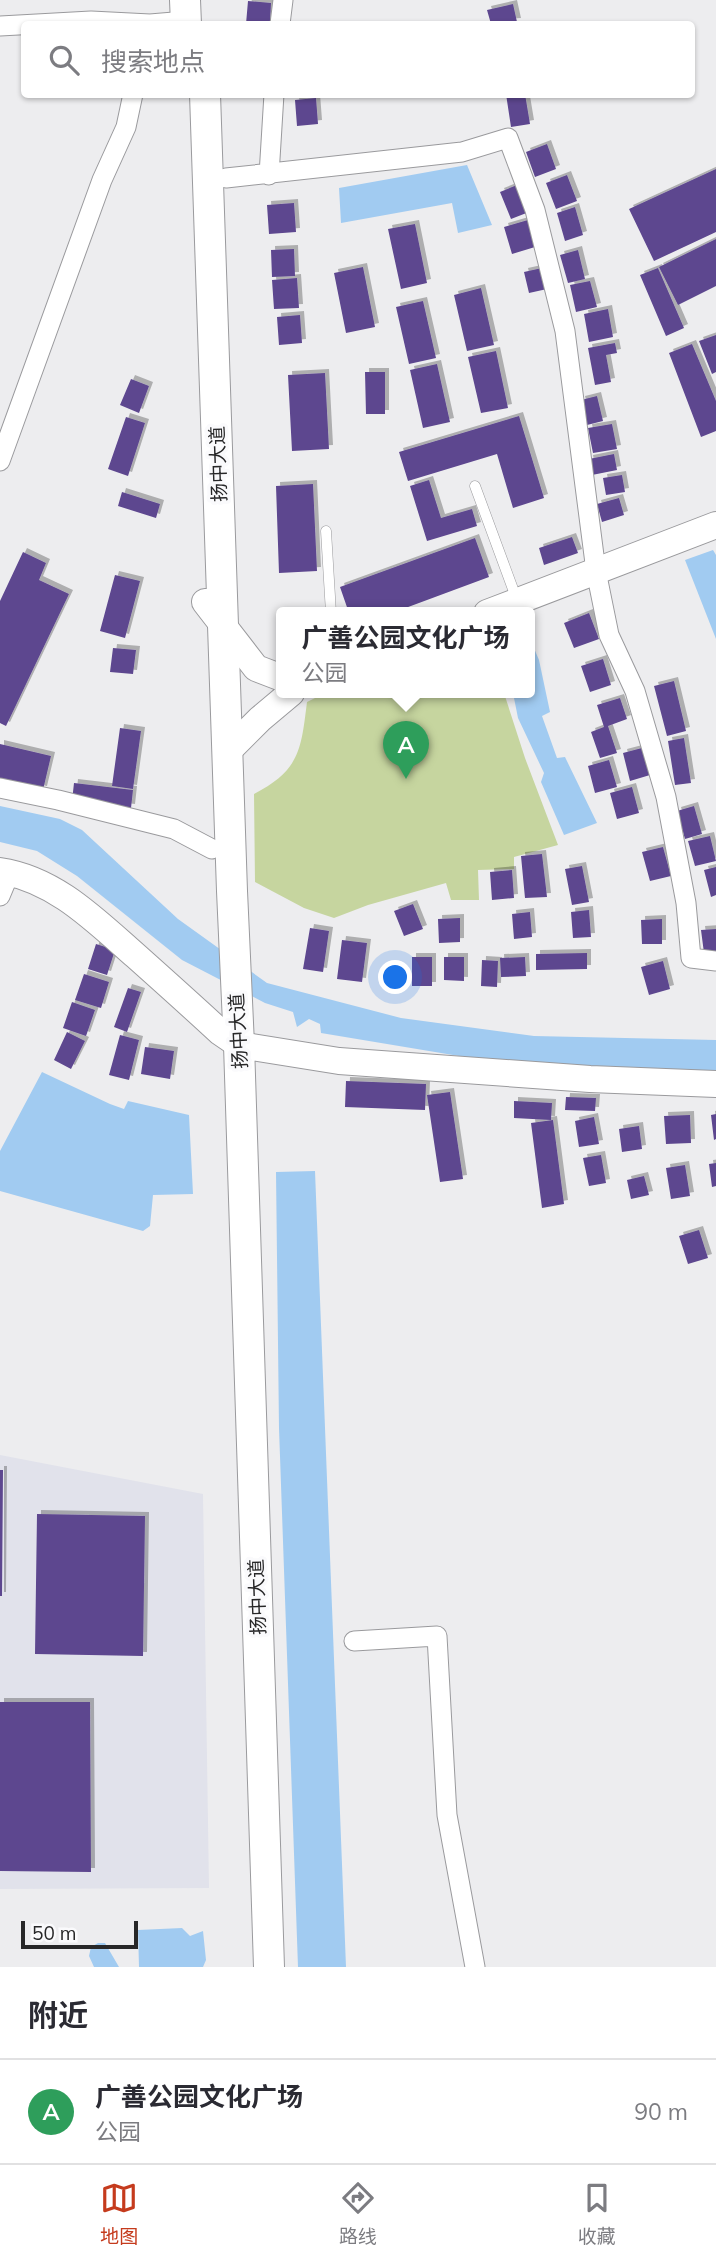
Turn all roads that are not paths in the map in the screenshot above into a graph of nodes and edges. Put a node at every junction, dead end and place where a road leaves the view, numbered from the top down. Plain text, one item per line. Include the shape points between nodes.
1 (283, 0) edge
2 (195, 15) edge
3 (165, 21) edge
4 (280, 21) edge
5 (21, 25) edge
6 (0, 26) edge
7 (132, 98) edge
8 (188, 98) edge
9 (205, 98) edge
10 (274, 98) edge
11 (269, 174) junction
12 (226, 178) dead end
13 (0, 461) edge
14 (475, 486) dead end
15 (716, 524) edge
16 (326, 531) dead end
17 (596, 571) junction
18 (518, 601) junction
19 (205, 602) junction
20 (331, 607) edge
21 (502, 607) edge
22 (224, 628) junction
23 (276, 676) edge
24 (285, 698) edge
25 (228, 752) junction
26 (0, 788) edge
27 (221, 850) junction
28 (3, 880) edge
29 (716, 961) edge
30 (230, 1038) junction
31 (716, 1084) edge
32 (354, 1641) dead end
33 (251, 1967) edge
34 (269, 1967) edge
35 (475, 1967) edge

1 - 4 street
2 - 3 street
5 - 6 street
7 - 13 street
8 - 19 main road, 扬中大道
9 - 22 main road, 扬中大道
10 - 11 street
11 - 12 street
11 - 17 street via 462,152 508,138 535,210 565,331
14 - 18 lane
15 - 17 street
16 - 20 lane
17 - 18 street
17 - 29 street via 609,635 635,691 666,797 691,958
18 - 21 street
19 - 22 street
19 - 27 main road, 扬中大道
22 - 23 street via 256,668
22 - 25 main road, 扬中大道
24 - 25 street
25 - 27 main road, 扬中大道
26 - 27 street via 174,830
27 - 30 main road, 扬中大道
28 - 30 street via 21,874 87,912
30 - 31 street via 339,1061
30 - 33 main road, 扬中大道
30 - 34 main road, 扬中大道
32 - 35 street via 437,1636 447,1815

